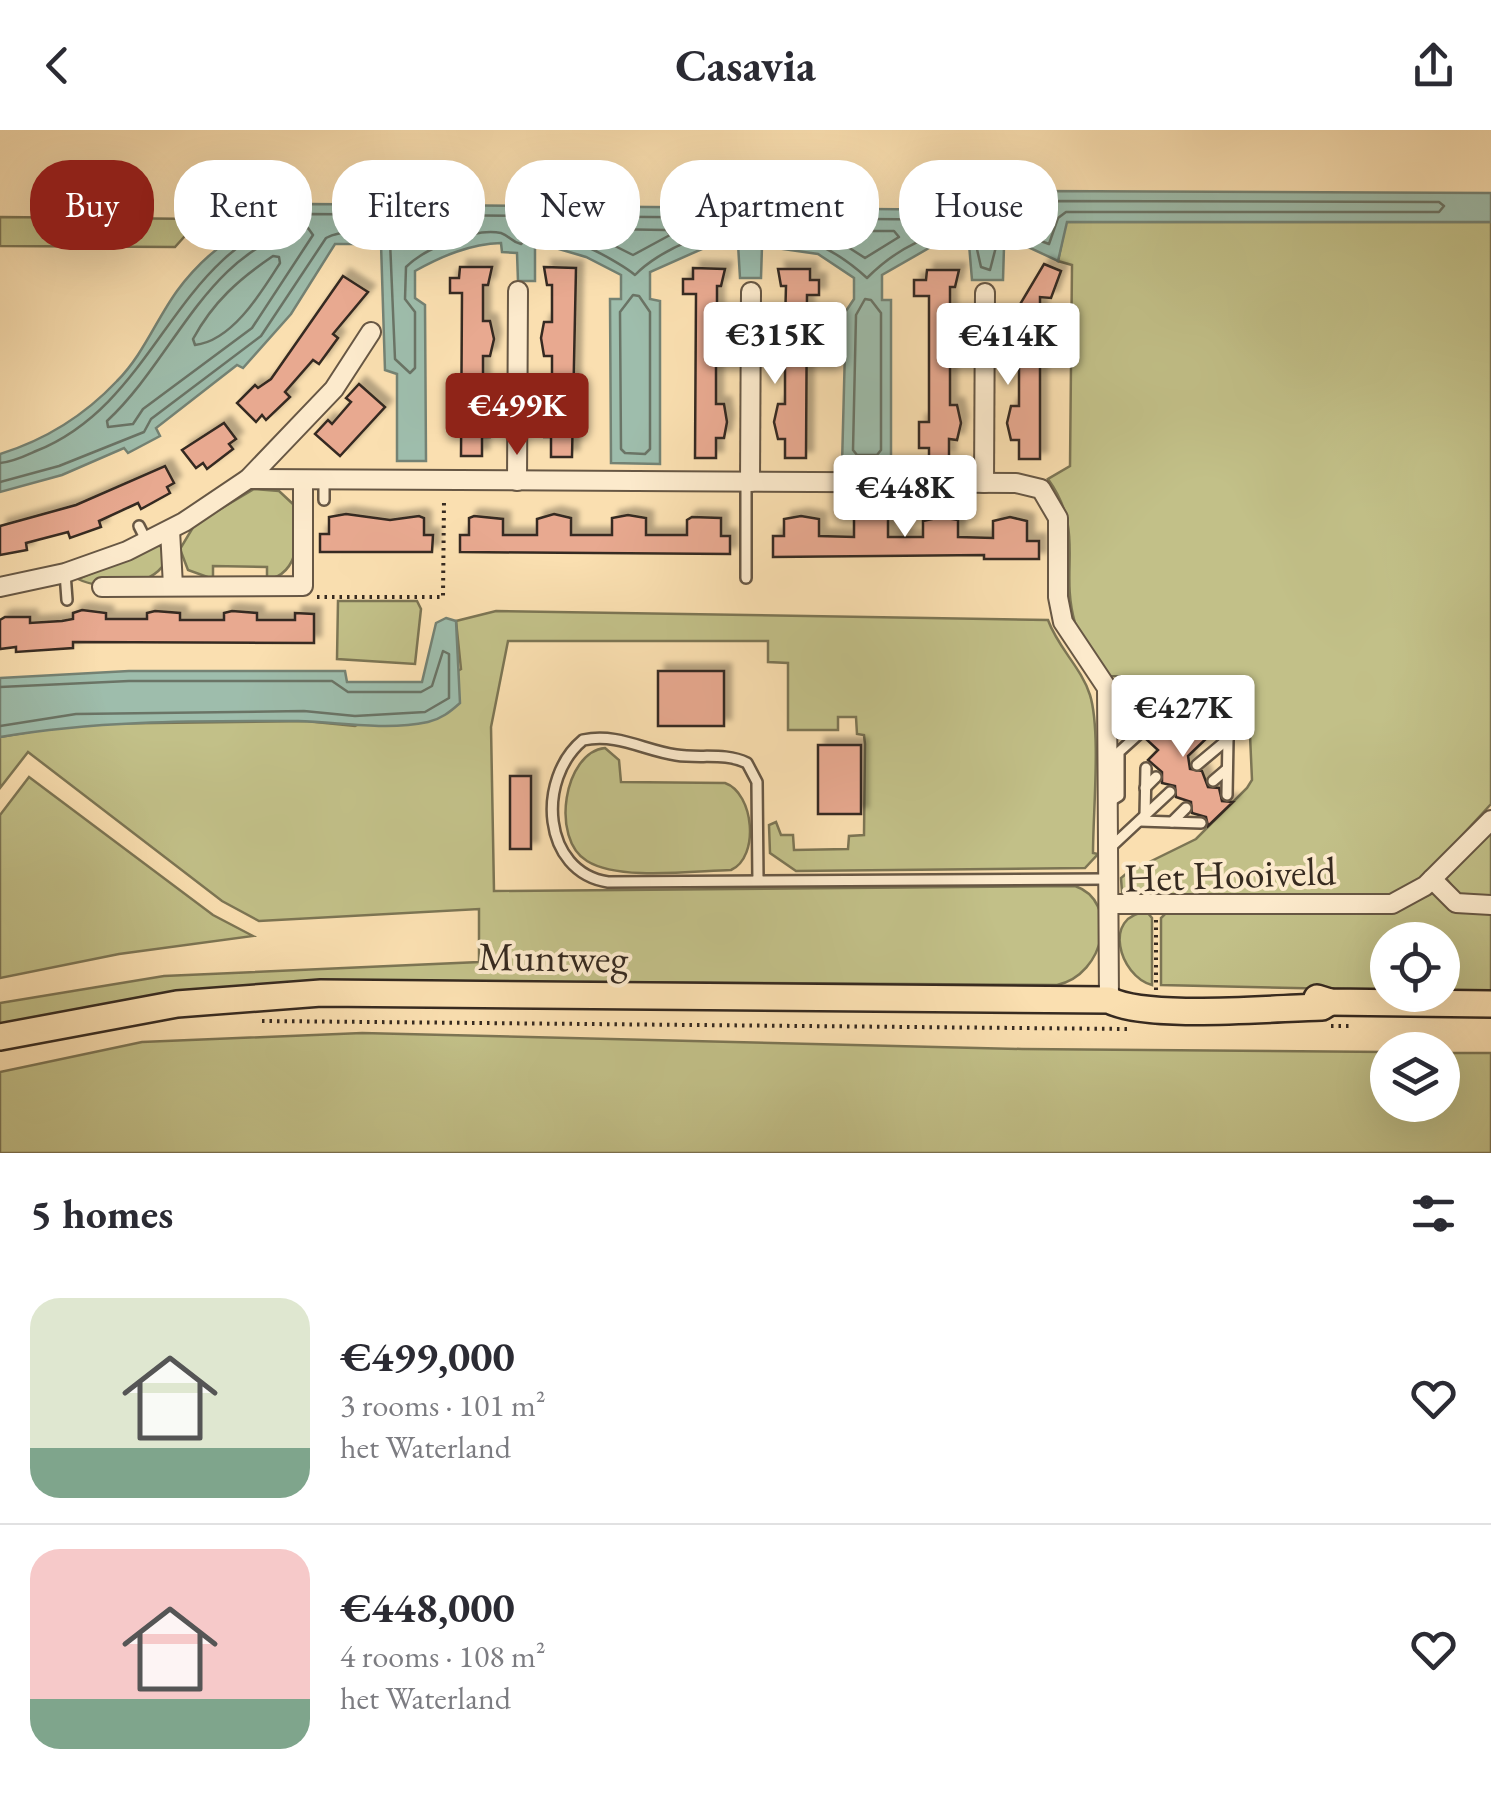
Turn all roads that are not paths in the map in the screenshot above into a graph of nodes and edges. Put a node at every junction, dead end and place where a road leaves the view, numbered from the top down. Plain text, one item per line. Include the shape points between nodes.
1 (518, 293) dead end
2 (751, 295) dead end
3 (985, 296) dead end
4 (371, 332) dead end
5 (248, 480) junction
6 (303, 480) junction
7 (324, 480) junction
8 (517, 481) junction
9 (748, 482) junction
10 (984, 483) junction
11 (324, 500) dead end
12 (170, 530) junction
13 (71, 567) junction
14 (746, 578) dead end
15 (0, 586) edge
16 (102, 586) dead end
17 (174, 586) junction
18 (67, 600) dead end
19 (1107, 688) junction
20 (1174, 689) junction
21 (1164, 710) dead end
22 (1140, 733) dead end
23 (1228, 739) junction
24 (1198, 765) dead end
25 (1146, 768) dead end
26 (1228, 768) junction
27 (1156, 777) dead end
28 (1213, 780) dead end
29 (1145, 788) junction
30 (1170, 792) dead end
31 (1227, 796) dead end
32 (1106, 804) junction
33 (1186, 808) dead end
34 (1143, 818) junction
35 (1491, 820) edge
36 (1172, 822) junction
37 (1200, 823) dead end
38 (1106, 851) junction
39 (1106, 879) junction
40 (1432, 879) junction
41 (758, 881) junction
42 (1109, 904) junction
43 (1491, 905) edge
44 (1109, 1000) junction
45 (1491, 1004) edge
46 (0, 1037) edge

1 - 8 street
2 - 9 street
3 - 10 street
4 - 5 street via 334,389
5 - 6 street
5 - 12 street
6 - 7 street
6 - 17 street via 302,586 290,593
7 - 8 street
7 - 11 lane
8 - 9 street
9 - 10 street
9 - 14 lane
10 - 19 street via 1029,484 1050,498 1058,518 1062,618
12 - 13 street via 143,534
12 - 17 street
13 - 15 street
13 - 18 lane
16 - 17 street
19 - 20 lane
19 - 32 street
20 - 21 lane
20 - 23 lane via 1189,689 1228,722
22 - 32 lane via 1119,752 1118,796
23 - 24 lane
23 - 26 lane
25 - 29 lane
26 - 28 lane
26 - 31 lane
27 - 29 lane
29 - 34 lane
30 - 34 lane
32 - 38 street
33 - 36 lane
34 - 36 lane
34 - 38 lane
35 - 40 street, Het Hooiveld
36 - 37 lane
38 - 39 street
39 - 41 lane
39 - 42 street
40 - 42 street, Het Hooiveld via 1408,899 1383,905
40 - 43 street via 1456,904
41 - 41 lane via 758,782 748,763 673,755 606,738 583,740 566,758 555,783 556,840 582,875 608,882
42 - 44 street, Het Hooiveld
44 - 45 main road, Muntweg via 1124,1008 1322,1007 1326,1014
44 - 46 main road, Muntweg via 321,994 177,1004

